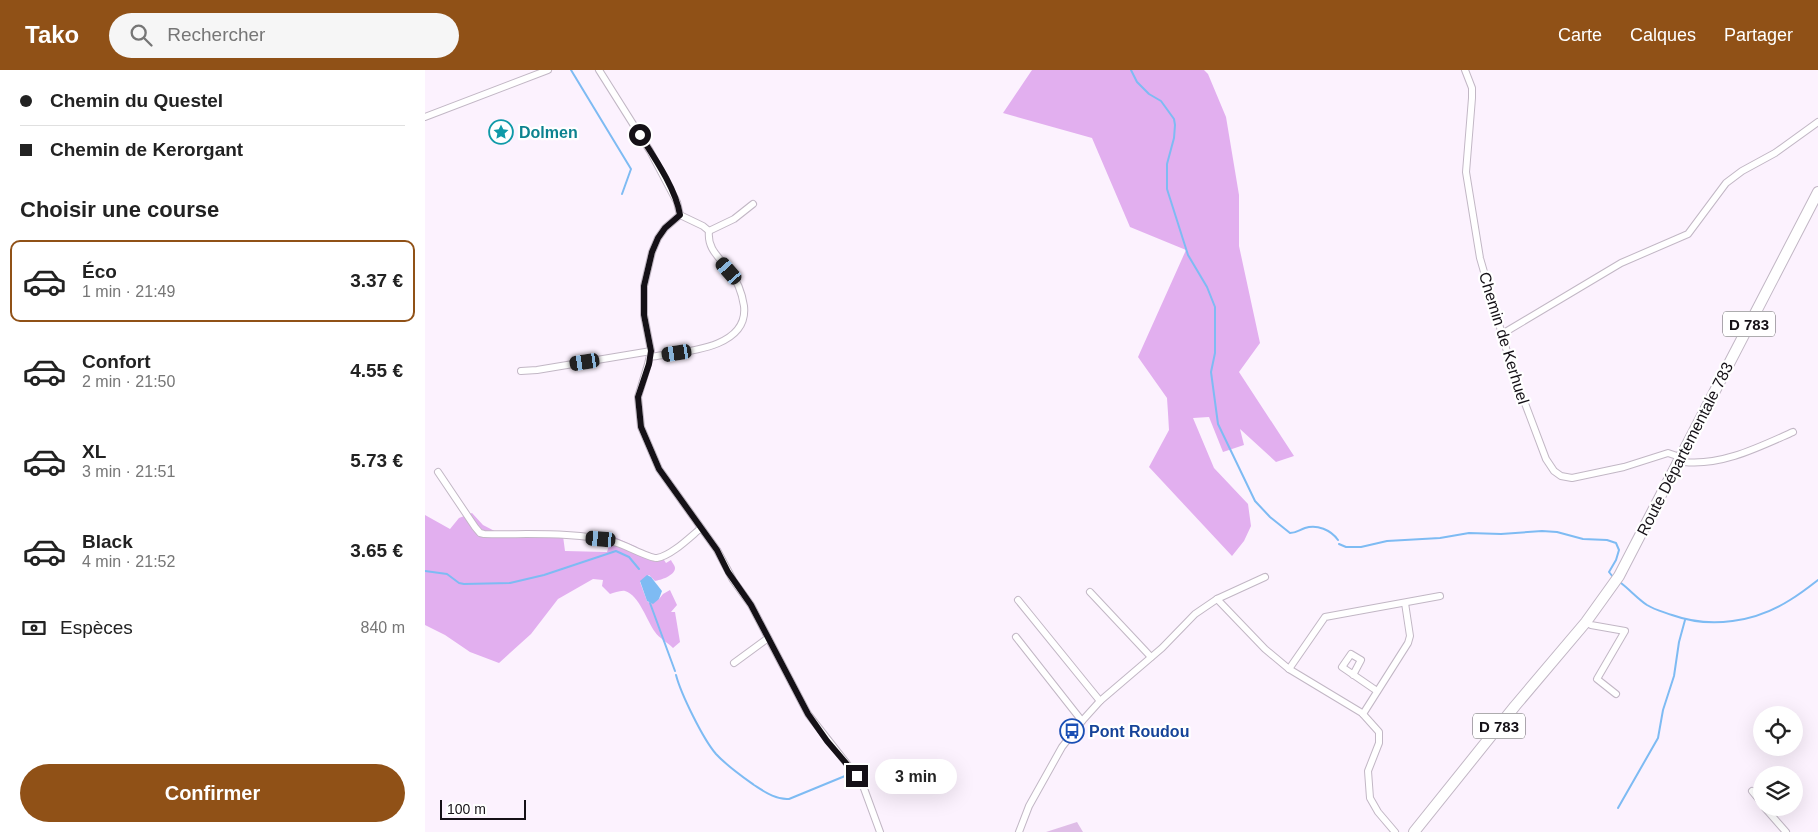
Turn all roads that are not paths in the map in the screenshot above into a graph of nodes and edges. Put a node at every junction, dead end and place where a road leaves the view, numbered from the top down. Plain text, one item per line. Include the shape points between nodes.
1 (548, 70) edge
2 (599, 70) edge
3 (1465, 70) edge
4 (425, 117) edge
5 (1818, 122) edge
6 (1818, 192) edge
7 (753, 204) dead end
8 (680, 215) junction
9 (709, 231) junction
10 (1501, 334) junction
11 (650, 354) junction
12 (521, 371) dead end
13 (1793, 432) dead end
14 (1680, 456) junction
15 (438, 472) dead end
16 (701, 528) junction
17 (1265, 578) dead end
18 (1090, 592) dead end
19 (1440, 596) dead end
20 (1217, 599) junction
21 (1018, 600) dead end
22 (1405, 603) junction
23 (1586, 622) junction
24 (1016, 637) dead end
25 (768, 638) junction
26 (1151, 657) junction
27 (735, 663) dead end
28 (1289, 670) junction
29 (1353, 675) dead end
30 (1377, 691) junction
31 (1616, 694) dead end
32 (1101, 701) junction
33 (1363, 714) junction
34 (1082, 721) junction
35 (1772, 816) edge
36 (880, 832) edge
37 (1019, 832) edge
38 (1395, 832) edge
39 (1414, 832) edge
40 (1785, 832) edge

1 - 4 street
2 - 8 street via 650,151 677,202
3 - 10 street, Chemin de Kerhuel via 1473,98 1467,182 1480,258
5 - 10 street via 1726,183 1688,234 1621,263
6 - 14 main road, Route Départementale 783 / D 783
7 - 9 street via 734,219
8 - 9 street
8 - 11 street via 658,238 646,277 643,300
9 - 11 street via 711,248 740,292 743,322 728,338 712,345
10 - 14 street, Chemin de Kerhuel via 1534,432 1546,459 1561,476 1572,478 1615,469 1667,453
11 - 12 street
11 - 16 street via 638,397 641,427 659,469
13 - 14 street via 1739,456 1698,464 1684,462
14 - 23 main road, Route Départementale 783 / D 783 via 1619,576
15 - 16 street via 480,533 601,539 653,558 665,556
16 - 25 street via 727,563 728,572
17 - 20 street
18 - 26 street
19 - 22 street
20 - 26 street via 1195,614
20 - 28 street
21 - 32 street
22 - 28 street via 1325,617
22 - 30 street via 1410,636 1408,643
23 - 31 street via 1625,631 1597,679
23 - 39 main road, D 783
24 - 34 street
25 - 27 street
25 - 36 street via 808,714 862,783
26 - 32 street
28 - 33 street
29 - 30 street
30 - 33 street
32 - 34 street
33 - 38 street via 1379,732 1379,743 1368,771 1370,798
34 - 37 street via 1057,755 1029,806
35 - 40 street

